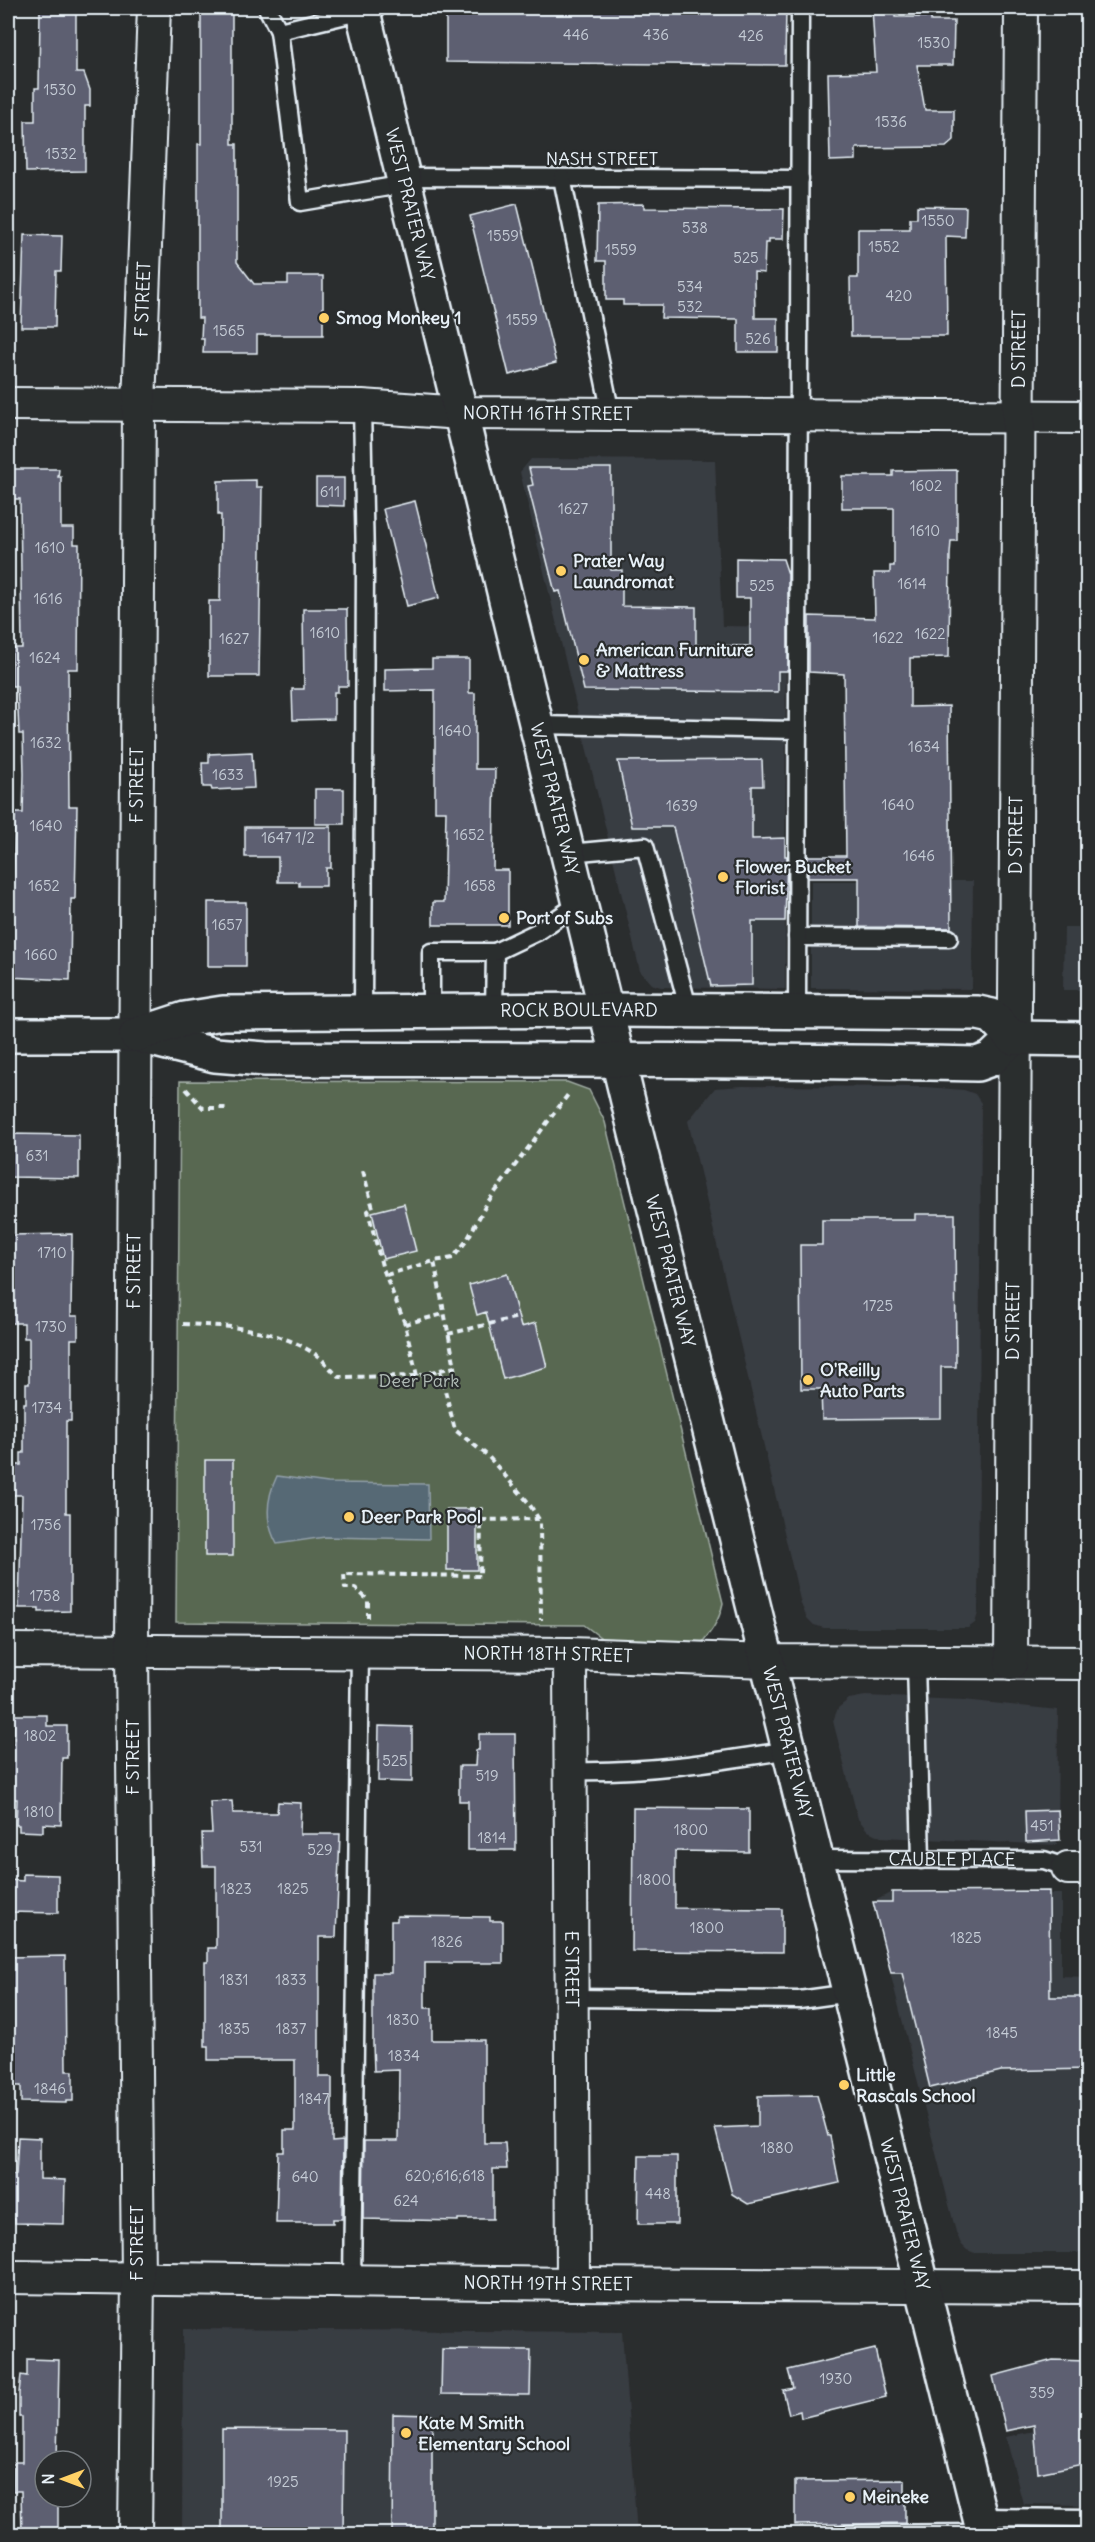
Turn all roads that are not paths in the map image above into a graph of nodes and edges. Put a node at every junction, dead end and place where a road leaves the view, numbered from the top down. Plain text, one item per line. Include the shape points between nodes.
1 (154, 8) edge
2 (267, 8) edge
3 (800, 8) edge
4 (1021, 8) edge
5 (362, 9) edge
6 (279, 31) junction
7 (562, 178) junction
8 (800, 180) junction
9 (405, 181) junction
10 (8, 404) edge
11 (139, 404) junction
12 (362, 406) junction
13 (461, 413) junction
14 (611, 414) junction
15 (799, 415) junction
16 (1018, 417) junction
17 (1088, 417) edge
18 (538, 725) junction
19 (798, 730) junction
20 (569, 853) junction
21 (581, 902) junction
22 (797, 938) junction
23 (949, 938) dead end
24 (495, 952) junction
25 (606, 1010) junction
26 (494, 1011) junction
27 (689, 1011) junction
28 (363, 1012) junction
29 (431, 1012) junction
30 (797, 1012) junction
31 (8, 1035) edge
32 (136, 1035) junction
33 (1013, 1038) junction
34 (1088, 1039) edge
35 (618, 1061) junction
36 (8, 1650) edge
37 (132, 1651) junction
38 (360, 1652) junction
39 (570, 1654) junction
40 (768, 1661) junction
41 (916, 1662) junction
42 (1011, 1662) junction
43 (1088, 1663) edge
44 (789, 1750) junction
45 (570, 1771) junction
46 (816, 1859) junction
47 (921, 1860) junction
48 (1078, 1868) edge
49 (850, 1993) junction
50 (572, 1998) junction
51 (8, 2277) edge
52 (138, 2279) junction
53 (352, 2282) junction
54 (573, 2284) junction
55 (923, 2286) junction
56 (1088, 2287) edge
57 (1088, 2518) edge
58 (982, 2528) edge
59 (135, 2535) edge
60 (842, 2535) edge

1 - 11 street, F STREET
2 - 6 lane
3 - 8 lane
4 - 16 street, D STREET
5 - 6 lane
5 - 9 main road, WEST PRATER WAY
6 - 9 lane, NASH STREET via 300,202
7 - 8 lane, NASH STREET
7 - 9 lane, NASH STREET
7 - 14 lane
8 - 15 lane
9 - 13 main road, WEST PRATER WAY
10 - 11 street, NORTH 16TH STREET
11 - 12 street, NORTH 16TH STREET
11 - 32 street, F STREET
12 - 13 street, NORTH 16TH STREET
12 - 28 lane
13 - 14 street, NORTH 16TH STREET
13 - 18 main road, WEST PRATER WAY
14 - 15 street, NORTH 16TH STREET
15 - 16 street, NORTH 16TH STREET
15 - 19 lane
16 - 17 street, NORTH 16TH STREET
16 - 33 street, D STREET
18 - 19 lane
18 - 20 main road, WEST PRATER WAY
19 - 22 lane
20 - 21 main road, WEST PRATER WAY
20 - 27 lane via 645,846
21 - 24 lane via 537,932
21 - 25 main road, WEST PRATER WAY
22 - 23 lane
22 - 30 lane
24 - 26 lane
24 - 29 lane via 431,952
25 - 26 main road, ROCK BOULEVARD
25 - 27 main road, ROCK BOULEVARD
25 - 35 main road, WEST PRATER WAY
26 - 29 main road, ROCK BOULEVARD
27 - 30 main road, ROCK BOULEVARD
28 - 29 main road, ROCK BOULEVARD
28 - 32 main road, ROCK BOULEVARD via 223,1013 185,1019
30 - 33 main road, ROCK BOULEVARD via 978,1013 992,1016
31 - 32 main road, ROCK BOULEVARD
32 - 35 main road, ROCK BOULEVARD via 215,1055 265,1059
32 - 37 street, F STREET
33 - 34 main road
33 - 35 main road, ROCK BOULEVARD via 991,1059 977,1064 746,1059
33 - 42 street, D STREET
35 - 40 main road, WEST PRATER WAY
36 - 37 street, NORTH 18TH STREET
37 - 38 street, NORTH 18TH STREET
37 - 52 street, F STREET
38 - 39 street, NORTH 18TH STREET
38 - 53 lane
39 - 40 street, NORTH 18TH STREET
39 - 45 street, E STREET
40 - 41 street, NORTH 18TH STREET
40 - 44 main road, WEST PRATER WAY
41 - 42 street, NORTH 18TH STREET
41 - 47 lane
42 - 43 street, NORTH 18TH STREET
44 - 45 lane via 630,1771
44 - 46 main road, WEST PRATER WAY
45 - 50 street, E STREET
46 - 47 lane, CAUBLE PLACE
46 - 49 main road, WEST PRATER WAY
47 - 48 lane, CAUBLE PLACE via 1044,1860
49 - 50 lane via 799,2000
49 - 55 main road, WEST PRATER WAY
50 - 54 street, E STREET
51 - 52 street, NORTH 19TH STREET
52 - 53 street, NORTH 19TH STREET
52 - 59 street, F STREET
53 - 54 street, NORTH 19TH STREET
54 - 55 street, NORTH 19TH STREET
55 - 56 street, NORTH 19TH STREET
55 - 58 main road, WEST PRATER WAY
57 - 58 lane
58 - 60 lane

